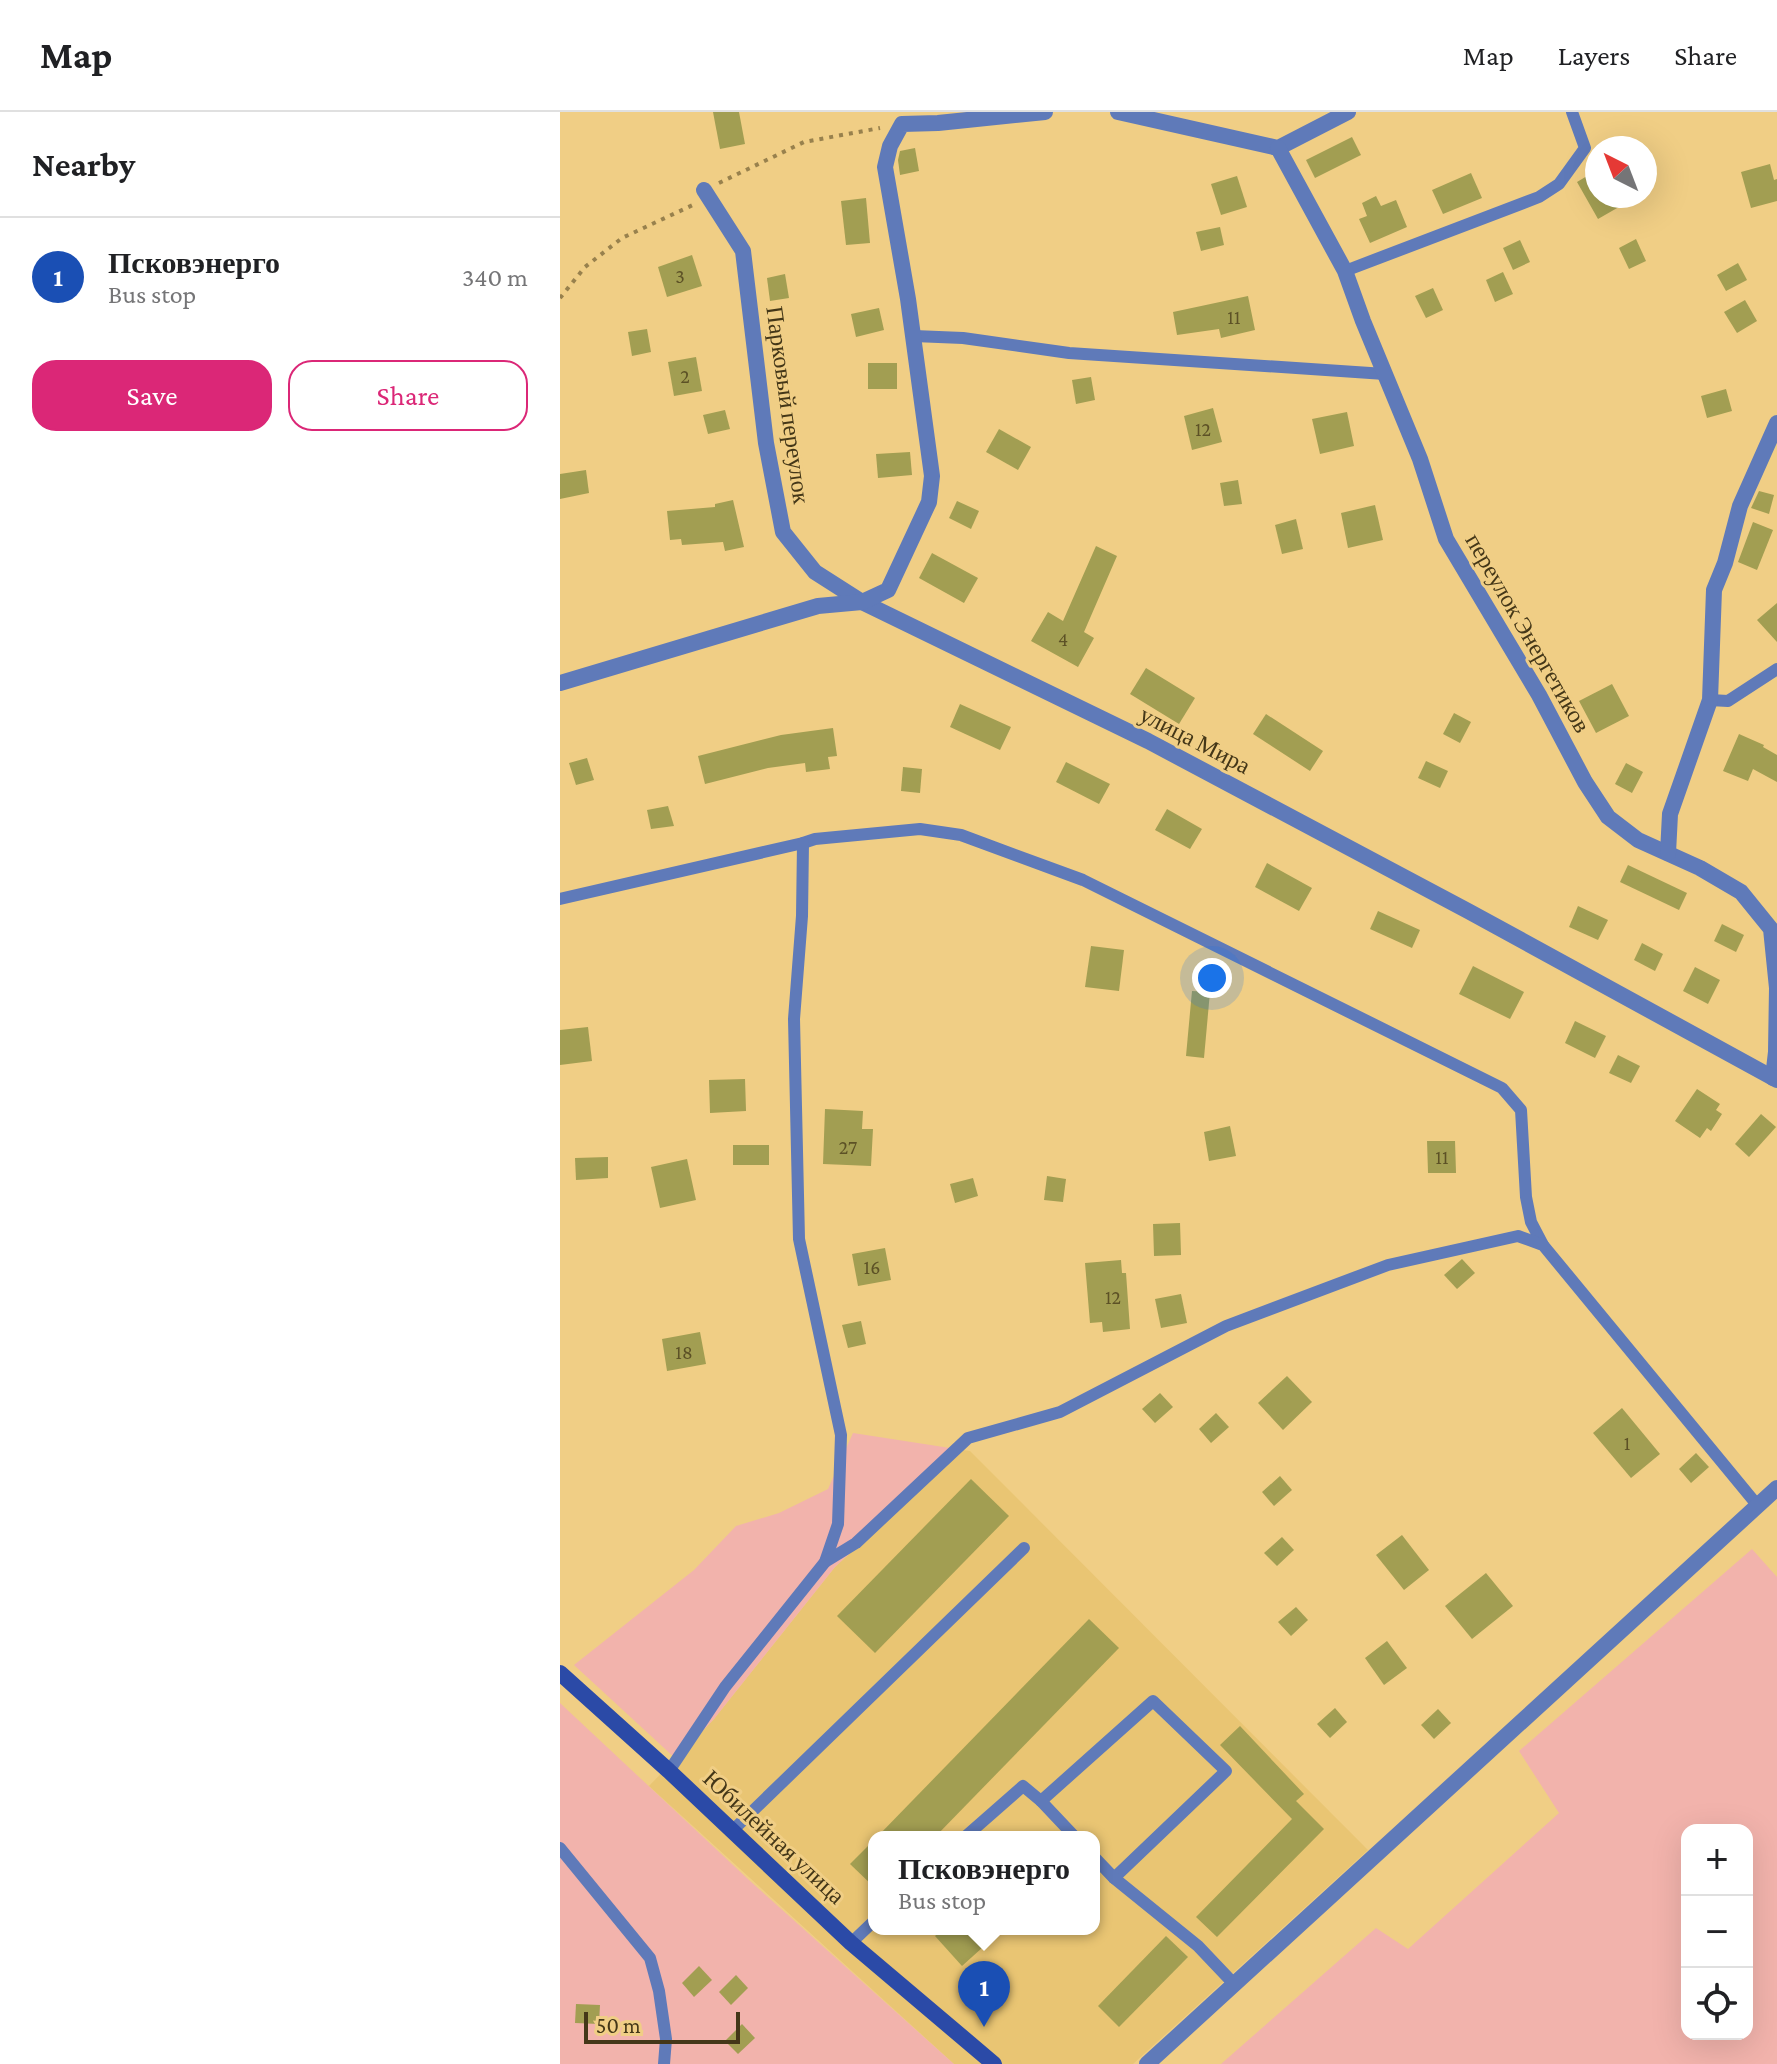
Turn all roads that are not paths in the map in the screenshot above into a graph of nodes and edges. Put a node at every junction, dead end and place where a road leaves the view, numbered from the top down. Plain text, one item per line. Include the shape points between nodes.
1 (1045, 112) edge
2 (1118, 112) edge
3 (1348, 112) edge
4 (1572, 112) edge
5 (937, 118) edge
6 (1278, 148) junction
7 (704, 190) dead end
8 (1345, 271) junction
9 (914, 336) junction
10 (1385, 374) junction
11 (1777, 423) edge
12 (862, 602) junction
13 (1777, 669) edge
14 (560, 683) edge
15 (1710, 700) junction
16 (803, 843) junction
17 (1668, 853) junction
18 (560, 899) edge
19 (1775, 1079) edge
20 (1543, 1245) junction
21 (1777, 1488) edge
22 (1758, 1506) junction
23 (1024, 1548) dead end
24 (825, 1562) junction
25 (560, 1673) edge
26 (669, 1771) junction
27 (1041, 1801) junction
28 (732, 1831) junction
29 (972, 1831) edge
30 (1069, 1831) edge
31 (560, 1848) edge
32 (1100, 1863) edge
33 (1114, 1878) junction
34 (868, 1927) edge
35 (851, 1943) junction
36 (1235, 1985) junction
37 (664, 2064) edge
38 (994, 2064) edge
39 (1147, 2064) edge

1 - 5 street
2 - 6 street
3 - 6 street
4 - 8 lane via 1585,148 1559,184 1539,197
5 - 9 street via 902,124 885,167
6 - 8 street, переулок Энергетиков
7 - 12 street, Парковый переулок via 743,251 766,443 783,532 815,572
8 - 10 street, переулок Энергетиков
9 - 10 lane via 1069,353
9 - 12 street via 930,449 929,502 888,590
10 - 17 street, переулок Энергетиков via 1446,539 1585,782 1608,817 1638,840
11 - 15 street via 1740,506 1714,590
12 - 14 street via 818,606
12 - 19 street, улица Мира via 1148,741
13 - 15 lane via 1728,701
15 - 17 street via 1670,814
16 - 18 lane
16 - 20 lane via 920,829 961,835 1083,880 1502,1088 1521,1110 1526,1197
16 - 24 lane via 794,1019 799,1239 841,1435 838,1524
17 - 19 street, переулок Энергетиков via 1741,892 1771,929 1777,988
20 - 22 lane
20 - 24 lane via 1518,1236 1388,1265 1226,1326 1060,1412 968,1438 856,1543
21 - 22 street
22 - 36 street
23 - 28 lane
24 - 26 lane via 725,1687
25 - 26 street, Юбилейная улица
26 - 28 street, Юбилейная улица
27 - 29 lane via 1023,1786
27 - 30 lane
27 - 33 lane via 1153,1701 1226,1771
28 - 35 street, Юбилейная улица
31 - 37 lane via 650,1958 666,2039
32 - 33 lane
33 - 36 lane via 1198,1946
34 - 35 lane
35 - 38 street, Юбилейная улица
36 - 39 street

